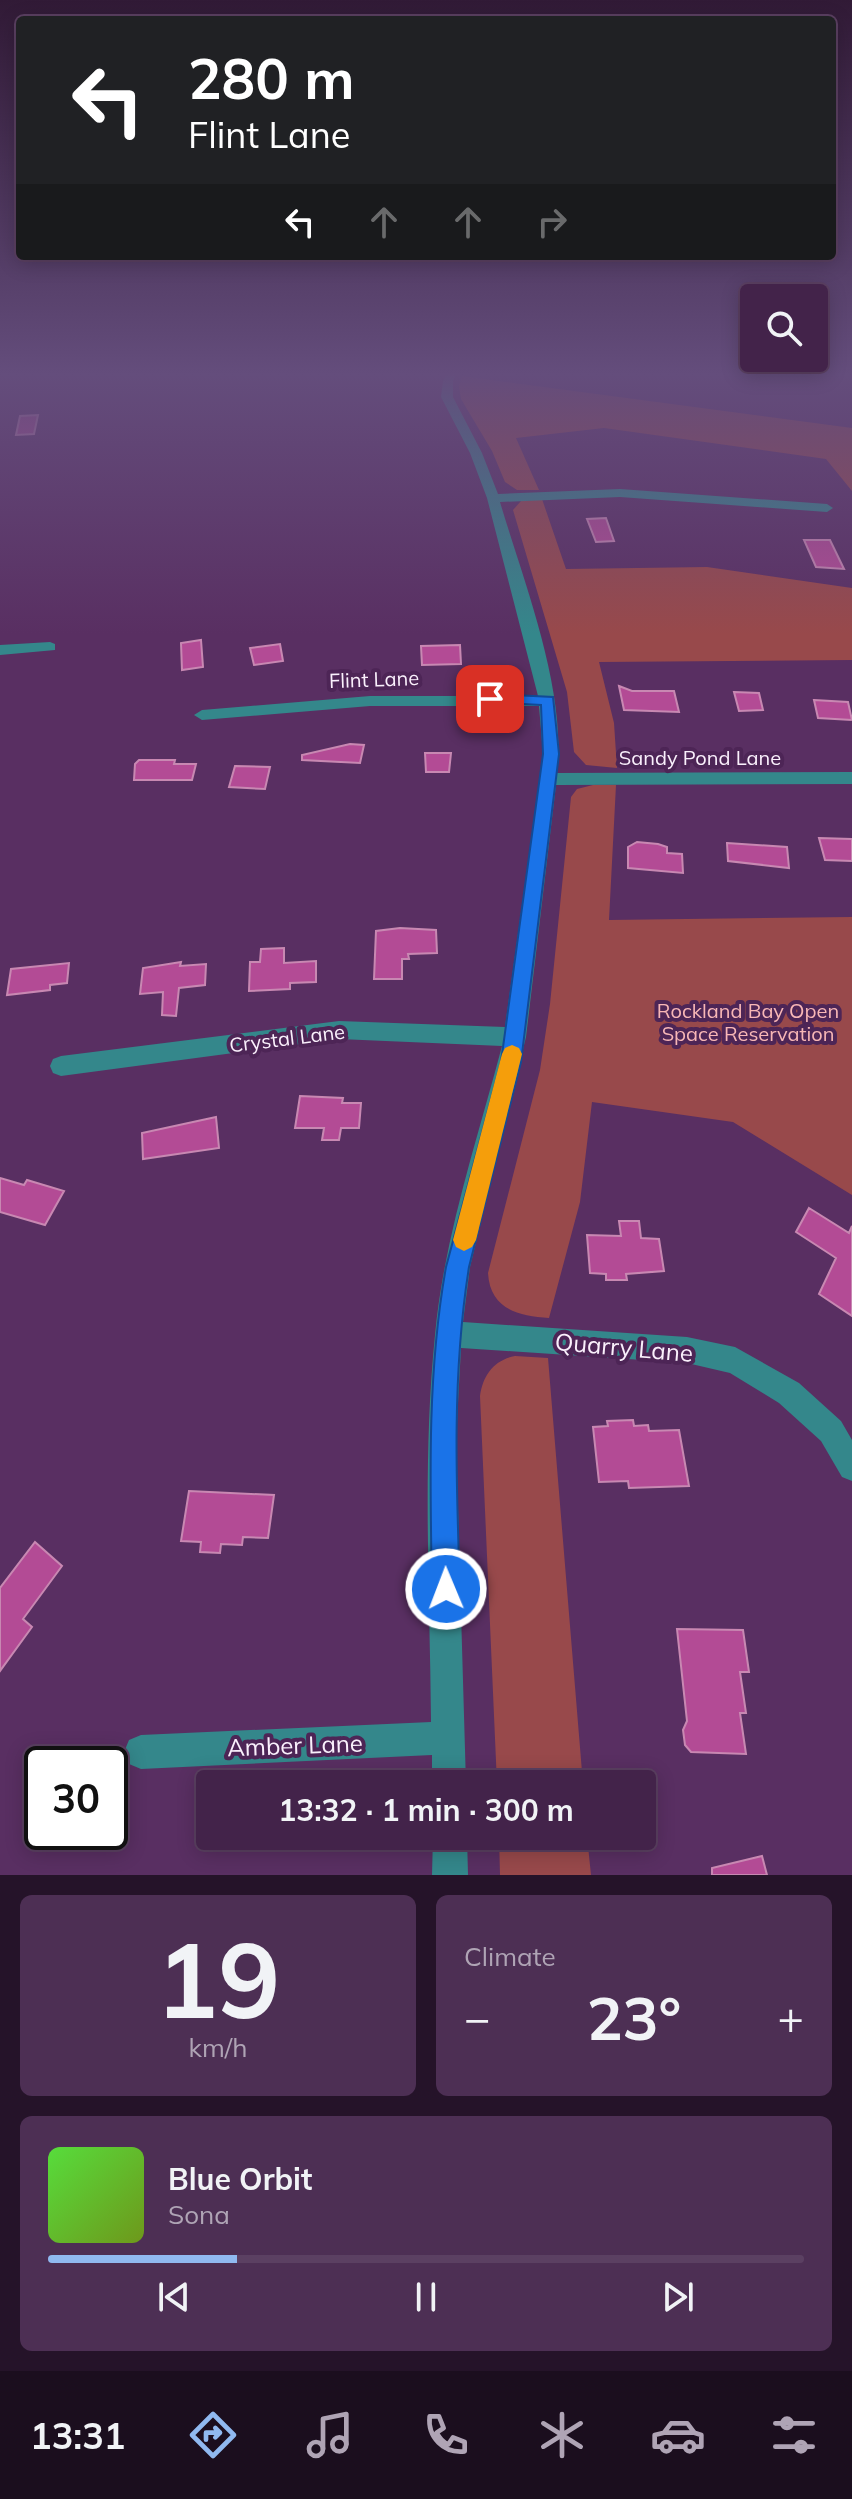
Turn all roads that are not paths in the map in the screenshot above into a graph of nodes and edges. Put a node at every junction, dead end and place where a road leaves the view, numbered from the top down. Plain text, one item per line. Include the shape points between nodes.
1 (478, 458) edge
2 (493, 498) junction
3 (827, 508) dead end
4 (50, 647) dead end
5 (0, 650) edge
6 (548, 701) junction
7 (202, 715) dead end
8 (852, 778) edge
9 (549, 779) junction
10 (515, 1037) junction
11 (61, 1066) dead end
12 (448, 1334) junction
13 (852, 1467) edge
14 (449, 1738) junction
15 (141, 1752) dead end
16 (449, 1770) edge
17 (450, 1850) edge
18 (450, 1875) edge

1 - 2 street
2 - 3 street via 620,493
2 - 6 street
4 - 5 street
6 - 7 street, Flint Lane via 370,701
6 - 9 street
8 - 9 street, Sandy Pond Lane
9 - 10 street
10 - 11 street, Crystal Lane via 339,1030
10 - 12 street via 457,1267
12 - 13 street, Quarry Lane via 687,1350 735,1361 800,1402 831,1431
12 - 14 street via 442,1440
14 - 15 street, Amber Lane
14 - 16 street
17 - 18 street

